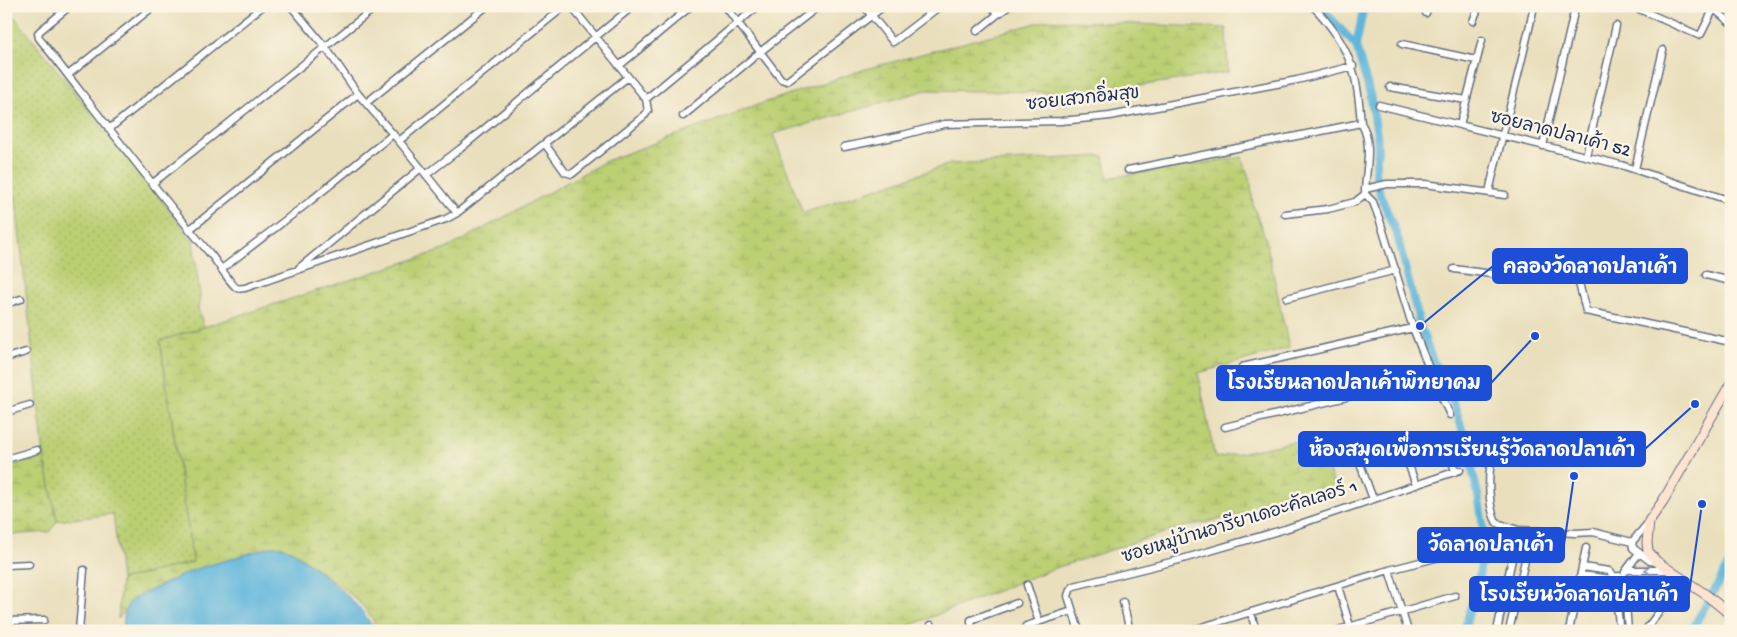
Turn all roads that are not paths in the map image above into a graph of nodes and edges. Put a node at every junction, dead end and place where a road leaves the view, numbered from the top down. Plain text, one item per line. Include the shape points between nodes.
1 (154, 6) edge
2 (263, 6) edge
3 (291, 6) edge
4 (377, 6) edge
5 (488, 6) edge
6 (565, 6) edge
7 (571, 6) edge
8 (633, 6) edge
9 (691, 6) edge
10 (725, 6) edge
11 (758, 6) edge
12 (819, 6) edge
13 (864, 6) edge
14 (884, 6) edge
15 (940, 6) edge
16 (991, 6) edge
17 (1009, 6) edge
18 (1312, 6) edge
19 (1478, 6) edge
20 (1534, 6) edge
21 (1632, 6) edge
22 (67, 7) edge
23 (1575, 8) dead end
24 (1715, 8) edge
25 (998, 14) junction
26 (872, 16) junction
27 (1473, 21) dead end
28 (738, 23) junction
29 (1731, 24) edge
30 (1616, 26) dead end
31 (978, 31) dead end
32 (595, 37) junction
33 (1482, 40) dead end
34 (1402, 44) dead end
35 (326, 48) junction
36 (1663, 50) dead end
37 (760, 52) junction
38 (1476, 60) junction
39 (619, 66) junction
40 (1353, 66) junction
41 (68, 75) junction
42 (628, 77) junction
43 (1390, 86) dead end
44 (358, 94) junction
45 (646, 99) junction
46 (1466, 100) junction
47 (366, 103) junction
48 (1379, 105) dead end
49 (683, 116) dead end
50 (1362, 123) junction
51 (1460, 126) junction
52 (109, 129) junction
53 (393, 134) junction
54 (1502, 136) junction
55 (399, 141) junction
56 (545, 144) junction
57 (844, 146) dead end
58 (1543, 146) junction
59 (1586, 156) junction
60 (421, 168) junction
61 (1635, 169) junction
62 (1128, 170) dead end
63 (426, 174) junction
64 (153, 183) junction
65 (1366, 191) junction
66 (1489, 192) junction
67 (1505, 194) dead end
68 (1731, 200) edge
69 (456, 213) junction
70 (1286, 214) dead end
71 (190, 230) junction
72 (222, 268) junction
73 (297, 270) junction
74 (1396, 270) junction
75 (1454, 270) dead end
76 (1706, 275) dead end
77 (1731, 281) edge
78 (1287, 298) dead end
79 (21, 299) dead end
80 (6, 304) edge
81 (1413, 328) junction
82 (1731, 342) edge
83 (26, 352) dead end
84 (6, 358) edge
85 (1242, 367) dead end
86 (1432, 376) junction
87 (1731, 384) edge
88 (30, 405) dead end
89 (6, 412) edge
90 (1450, 415) dead end
91 (1224, 427) dead end
92 (1508, 442) dead end
93 (1449, 449) dead end
94 (37, 450) dead end
95 (1406, 458) dead end
96 (6, 459) edge
97 (1360, 464) dead end
98 (1416, 485) junction
99 (1373, 499) junction
100 (1649, 521) junction
101 (1518, 530) junction
102 (1632, 542) junction
103 (1559, 543) dead end
104 (1586, 548) dead end
105 (1463, 550) dead end
106 (1639, 553) junction
107 (1658, 562) junction
108 (28, 564) dead end
109 (6, 566) edge
110 (1583, 567) junction
111 (84, 570) dead end
112 (1390, 570) junction
113 (1627, 570) junction
114 (1670, 570) junction
115 (1581, 575) junction
116 (1616, 578) junction
117 (1683, 579) junction
118 (1027, 585) dead end
119 (1338, 586) junction
120 (1626, 590) junction
121 (1616, 593) junction
122 (1456, 596) dead end
123 (1123, 602) dead end
124 (1016, 603) dead end
125 (1072, 611) junction
126 (1403, 611) junction
127 (1251, 613) junction
128 (1731, 615) edge
129 (44, 620) dead end
130 (6, 621) edge
131 (1039, 622) junction
132 (1026, 626) dead end
133 (1350, 626) junction
134 (79, 631) edge
135 (972, 631) edge
136 (1079, 631) edge
137 (1130, 631) edge
138 (1189, 631) edge
139 (1256, 631) edge
140 (1335, 631) edge
141 (1408, 631) edge
142 (1497, 631) edge
143 (1509, 631) edge
144 (1569, 631) edge
145 (1616, 631) edge
146 (1628, 631) edge
147 (1645, 631) edge

1 - 41 street
2 - 52 street
3 - 35 street
4 - 35 street
5 - 47 street
6 - 55 street
7 - 32 street
8 - 32 street
9 - 39 street
10 - 28 street
11 - 28 street
12 - 37 street
13 - 26 street
14 - 26 street
15 - 26 street via 893,42
16 - 25 street
17 - 25 street
18 - 40 street via 1344,46
19 - 27 street
20 - 54 street
21 - 24 street via 1698,35
22 - 41 street via 38,35
23 - 58 street
24 - 29 street
25 - 31 street
26 - 37 street via 787,81 781,79
28 - 37 street
28 - 45 street
30 - 59 street
32 - 39 street
32 - 63 street
33 - 38 street
34 - 38 street
35 - 44 street
35 - 64 street
36 - 61 street
37 - 49 street
38 - 46 street
39 - 42 street
40 - 50 street
40 - 57 street, ซอยเสวกอิ่มสุข via 1110,116 1061,121 944,124
41 - 52 street
42 - 45 street
42 - 56 street
43 - 46 street
44 - 47 street
44 - 71 street
45 - 56 street via 648,111 645,115 572,174 565,172
46 - 51 street
47 - 53 street
48 - 51 street, ซอยลาดปลาเค้า 52
50 - 62 street
50 - 65 street via 1367,142
51 - 54 street, ซอยลาดปลาเค้า 52
52 - 64 street
53 - 55 street
53 - 72 street
54 - 58 street, ซอยลาดปลาเค้า 52
54 - 66 street
55 - 60 street
56 - 69 street
58 - 59 street, ซอยลาดปลาเค้า 52
59 - 61 street, ซอยลาดปลาเค้า 52
60 - 63 street
60 - 73 street
61 - 68 street, ซอยลาดปลาเค้า 52
63 - 69 street
64 - 71 street
65 - 66 street via 1387,184 1424,184
65 - 70 street via 1355,202
65 - 74 street via 1373,202
66 - 67 street
69 - 73 street
71 - 72 street
72 - 73 street via 238,289
74 - 78 street
74 - 81 street
75 - 82 street via 1507,276 1511,274 1517,256 1521,255 1572,271 1578,279 1586,311
76 - 77 street
79 - 80 street
81 - 85 street
81 - 86 street
83 - 84 street
86 - 90 street
86 - 91 street
87 - 100 main road
88 - 89 street
92 - 101 street via 1499,446 1493,455 1489,487 1497,523
93 - 98 street, ซอยหมู่บ้านอารียาเดอะคัลเลอร์ 1 via 1458,471
94 - 96 street
95 - 98 street
97 - 99 street
98 - 99 street, ซอยหมู่บ้านอารียาเดอะคัลเลอร์ 1
99 - 125 street, ซอยหมู่บ้านอารียาเดอะคัลเลอร์ 1 via 1179,560 1074,586 1068,593
100 - 102 street
100 - 107 main road via 1648,547
101 - 102 street via 1593,532
101 - 142 street
102 - 106 street
103 - 143 street via 1535,540 1528,547
104 - 110 street
105 - 112 street
106 - 107 street via 1650,561
106 - 113 street
107 - 114 main road
108 - 109 street
110 - 115 street
110 - 116 street via 1609,571
111 - 134 street
112 - 119 street
112 - 126 street
114 -> 113 street
113 - 116 street
114 - 117 main road
115 - 116 street
115 - 144 street
116 - 120 street via 1626,582
116 - 121 street via 1610,588
117 - 128 main road
117 - 147 street
118 - 131 street
119 - 127 street
119 - 133 street
120 - 121 street
120 - 146 street
121 - 145 street via 1619,625
122 - 126 street
123 - 137 street
124 - 135 street via 971,620
125 - 131 street
125 - 136 street, ซอยหมู่บ้านอารียาเดอะคัลเลอร์ 1
126 - 133 street
126 - 141 street
127 - 138 street
127 - 139 street
129 - 130 street
131 - 132 street
133 - 140 street

